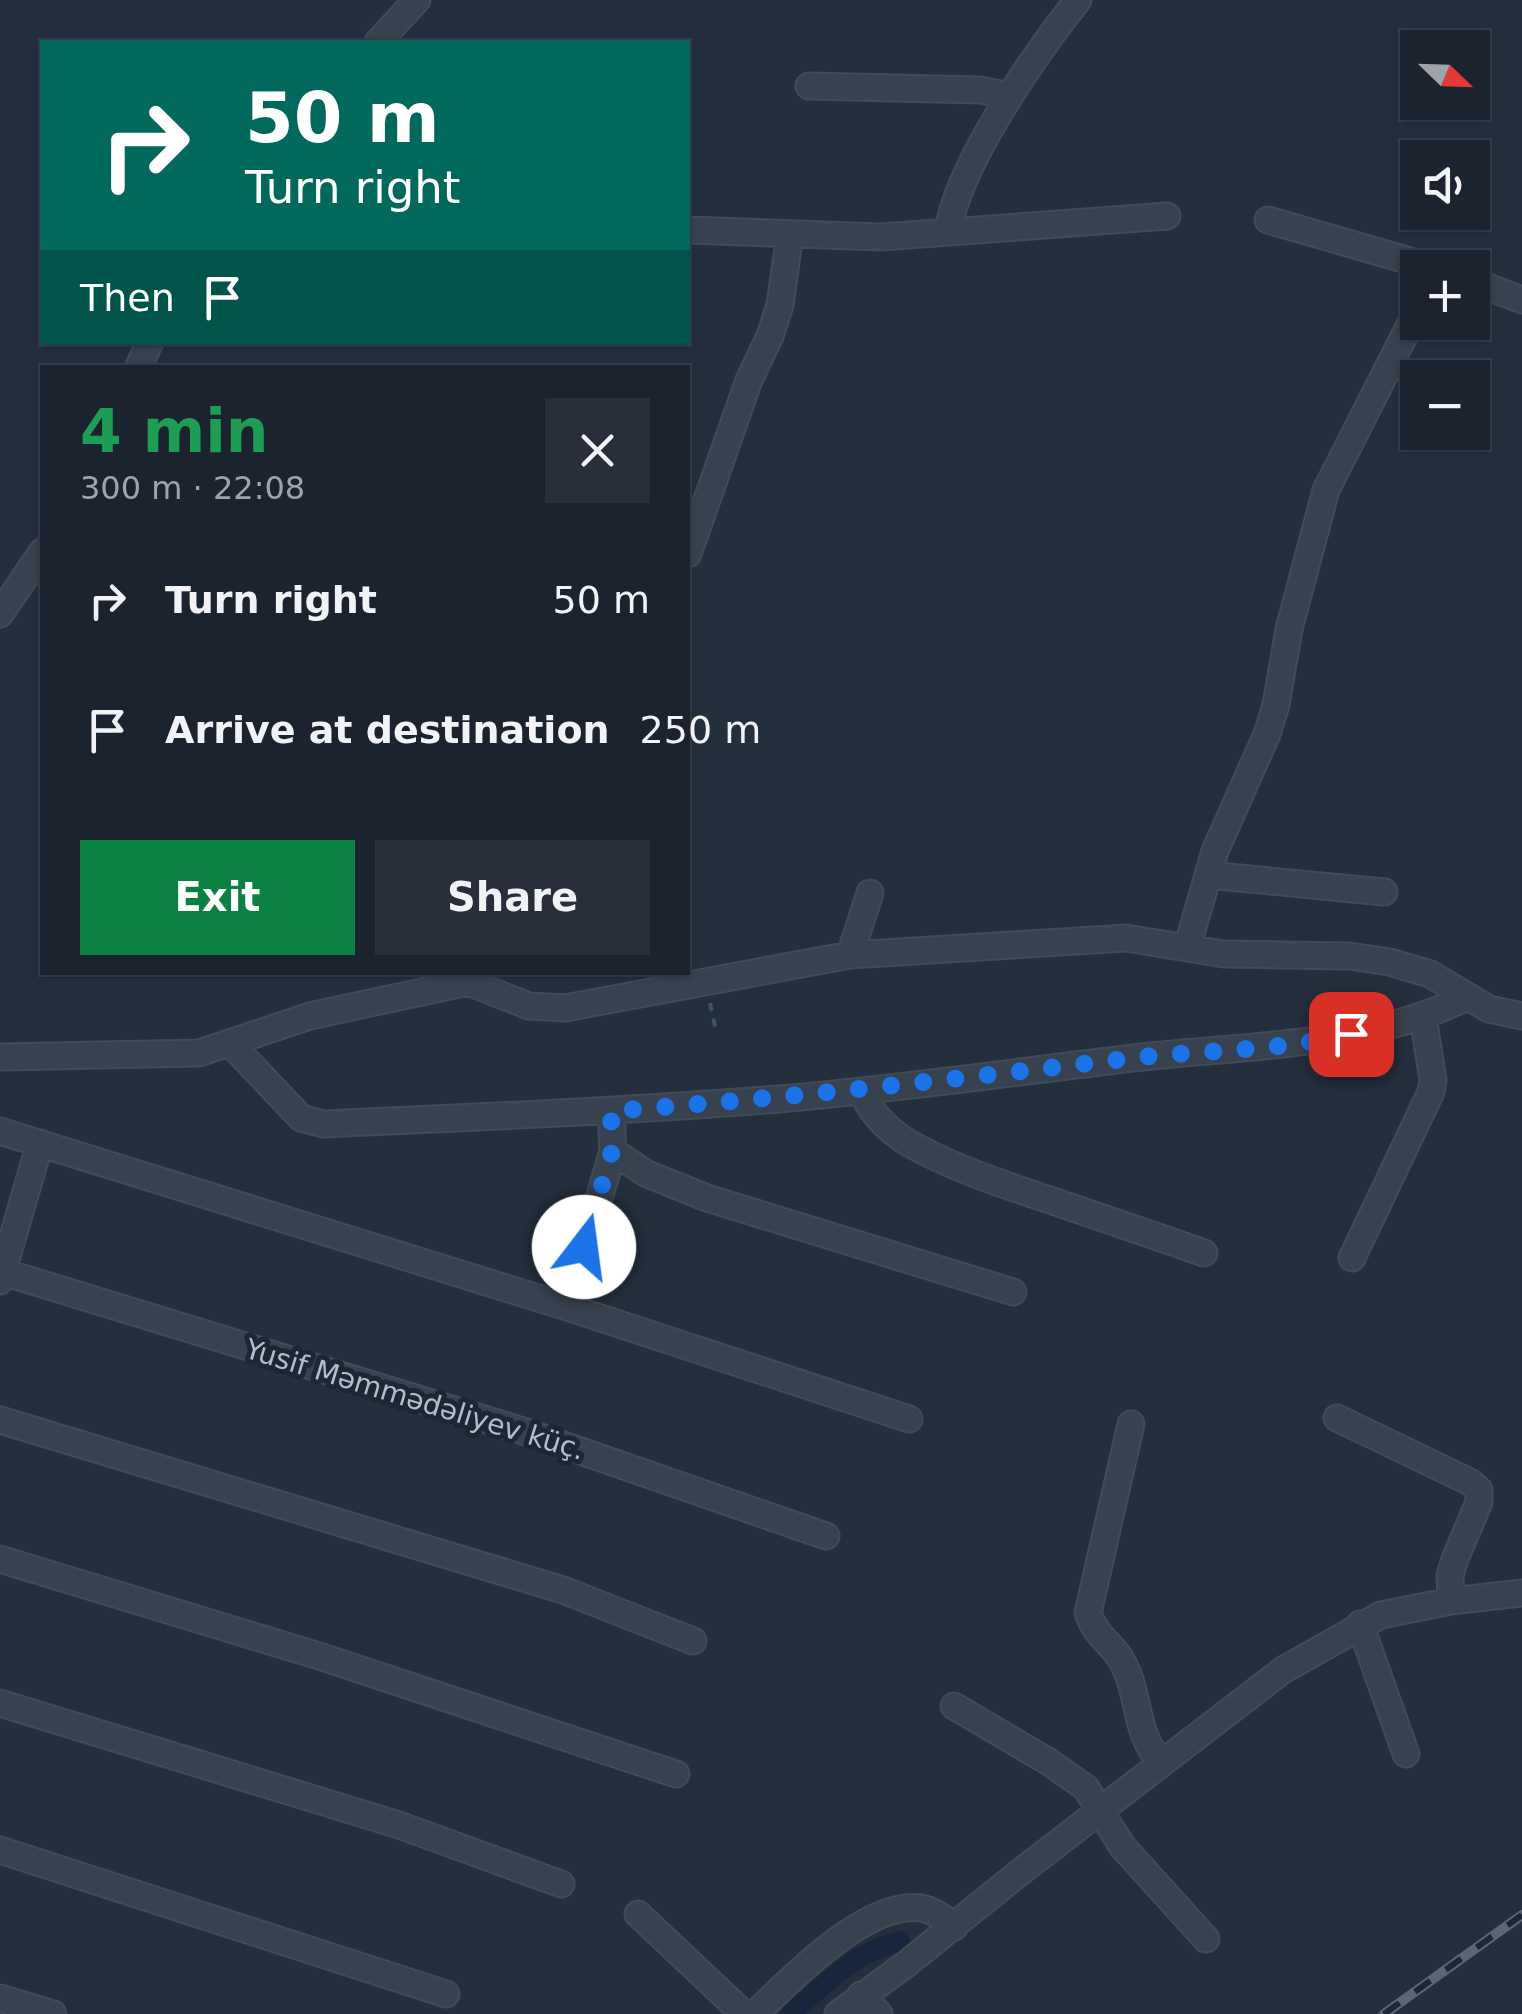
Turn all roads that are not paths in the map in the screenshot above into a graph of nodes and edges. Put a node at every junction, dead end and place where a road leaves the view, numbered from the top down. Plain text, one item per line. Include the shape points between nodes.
1 (417, 0) edge
2 (1078, 0) edge
3 (380, 40) edge
4 (809, 86) dead end
5 (1010, 96) junction
6 (1167, 216) dead end
7 (1268, 220) dead end
8 (690, 230) edge
9 (948, 232) junction
10 (790, 234) junction
11 (1400, 258) edge
12 (1490, 288) edge
13 (1522, 300) edge
14 (1402, 340) edge
15 (690, 548) edge
16 (40, 555) edge
17 (0, 614) edge
18 (1208, 875) junction
19 (1384, 892) dead end
20 (870, 893) dead end
21 (1187, 948) junction
22 (850, 955) junction
23 (469, 977) edge
24 (433, 980) edge
25 (1467, 997) junction
26 (1522, 1016) edge
27 (1423, 1017) junction
28 (231, 1044) junction
29 (0, 1057) edge
30 (862, 1091) junction
31 (611, 1111) junction
32 (0, 1131) edge
33 (40, 1144) junction
34 (612, 1151) junction
35 (1204, 1253) dead end
36 (1352, 1258) dead end
37 (1, 1275) edge
38 (1013, 1292) dead end
39 (567, 1306) junction
40 (1338, 1418) dead end
41 (909, 1419) dead end
42 (0, 1420) edge
43 (1132, 1424) dead end
44 (826, 1536) dead end
45 (0, 1559) edge
46 (1522, 1593) edge
47 (1451, 1601) junction
48 (1360, 1624) junction
49 (694, 1641) dead end
50 (0, 1703) edge
51 (954, 1706) dead end
52 (1406, 1754) dead end
53 (1161, 1762) junction
54 (676, 1774) dead end
55 (1102, 1809) junction
56 (0, 1850) edge
57 (561, 1884) dead end
58 (638, 1914) dead end
59 (954, 1928) junction
60 (1206, 1940) dead end
61 (446, 1994) dead end
62 (861, 1995) junction
63 (0, 1998) edge
64 (54, 2014) edge
65 (744, 2014) edge
66 (755, 2014) edge
67 (838, 2014) edge
68 (879, 2014) edge

1 - 3 street
2 - 5 street
4 - 5 street
5 - 9 street via 959,190
6 - 9 street
7 - 11 street
8 - 10 street
9 - 10 street
10 - 15 street via 780,305
12 - 13 street
14 - 18 street via 1326,490 1268,734
16 - 17 street
18 - 19 street
18 - 21 street
20 - 22 street
21 - 22 street via 1126,938
21 - 25 street via 1390,962 1430,974
22 - 23 street via 565,1008 528,1006
23 - 24 street
24 - 28 street
25 - 26 street
25 - 27 street
27 - 30 street via 1297,1044
27 - 36 street via 1430,1092
28 - 29 street via 166,1056
28 - 31 street via 301,1118 314,1123
30 - 31 street
30 - 35 street via 904,1140 948,1162
31 - 34 street
32 - 33 street
33 - 37 street
33 - 39 street
34 - 38 street via 645,1173 707,1198
34 - 39 street
37 - 44 street, Yusif Məmmədəliyev küç. via 523,1431
39 - 41 street
40 - 47 street via 1478,1490 1454,1558
42 - 49 street via 563,1590
43 - 53 street via 1088,1613 1094,1632 1120,1658 1148,1749
45 - 54 street
46 - 47 street
47 - 48 street
48 - 52 street
48 - 53 street via 1283,1670
50 - 57 street via 400,1825
51 - 55 street via 1050,1762
53 - 55 street
55 - 59 street
55 - 60 street via 1122,1846
56 - 61 street
58 - 65 street
59 - 62 street
59 - 66 street via 923,1908 880,1916 812,1959
62 - 67 street
62 - 68 street
63 - 64 street

